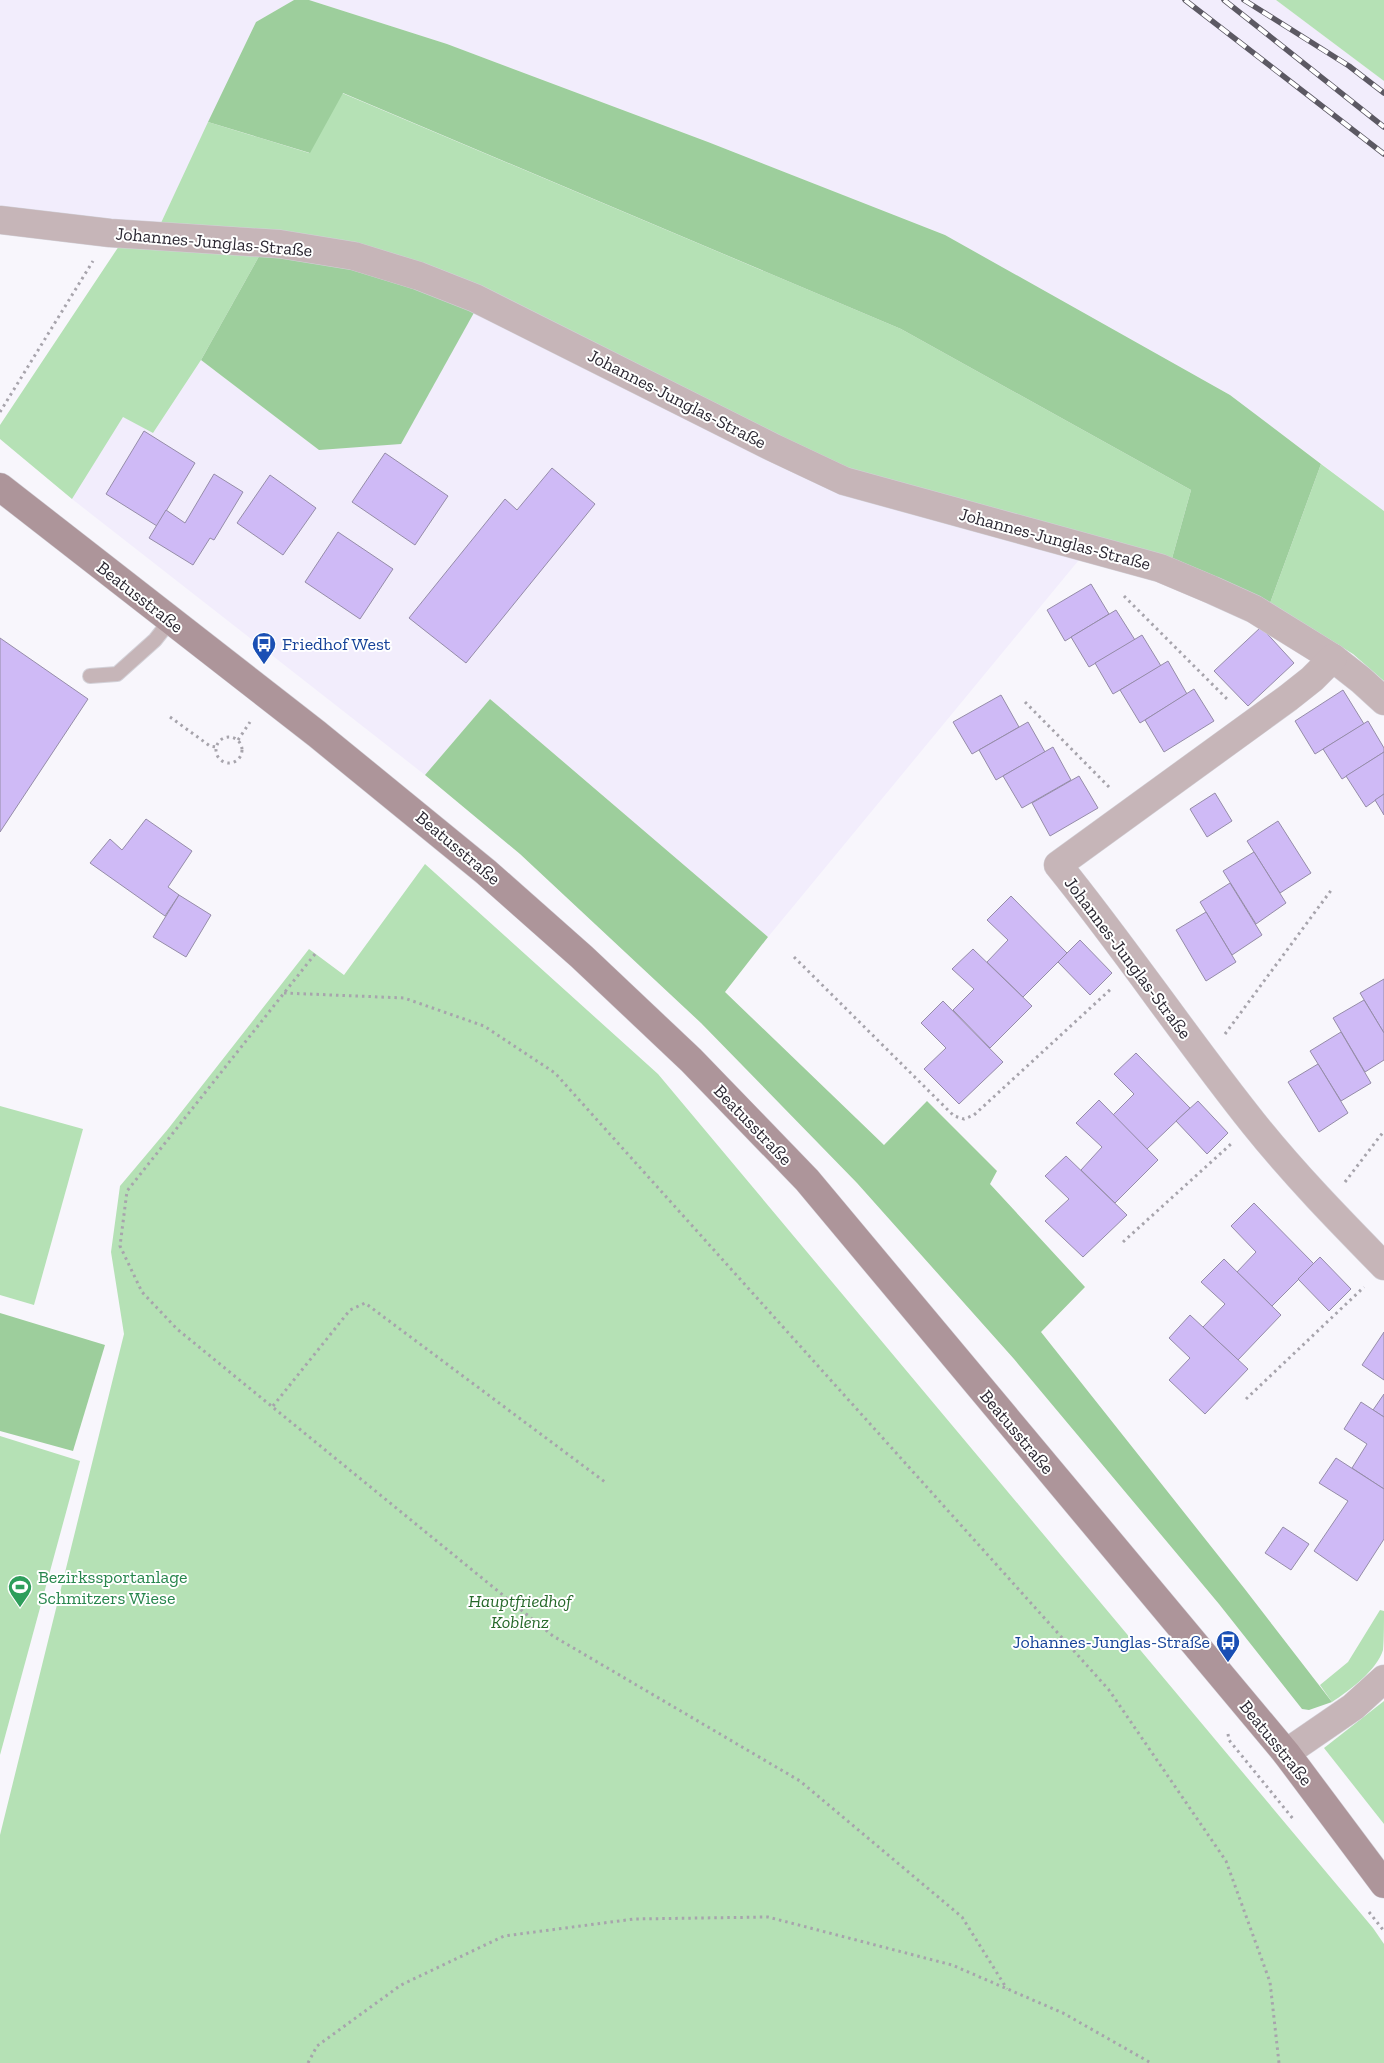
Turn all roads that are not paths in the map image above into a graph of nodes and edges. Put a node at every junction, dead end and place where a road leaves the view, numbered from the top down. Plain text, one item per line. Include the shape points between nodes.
1 (0, 220) edge
2 (2, 494) edge
3 (170, 621) junction
4 (1333, 658) junction
5 (90, 676) dead end
6 (1384, 701) edge
7 (1377, 1274) edge
8 (1384, 1679) edge
9 (1286, 1753) junction
10 (1384, 1884) edge

1 - 4 street, Johannes-Junglas-Straße via 110,233 280,244 354,256 419,276 475,298 844,480 1160,568 1254,609
2 - 3 street, Beatusstraße
3 - 5 lane via 155,640 117,674
3 - 9 street, Beatusstraße via 332,746 486,872 691,1060 807,1180
4 - 6 street, Johannes-Junglas-Straße
4 - 7 street, Johannes-Junglas-Straße via 1312,679 1252,725 1058,865 1253,1124 1327,1207
8 - 9 street via 1352,1707
9 - 10 street, Beatusstraße

